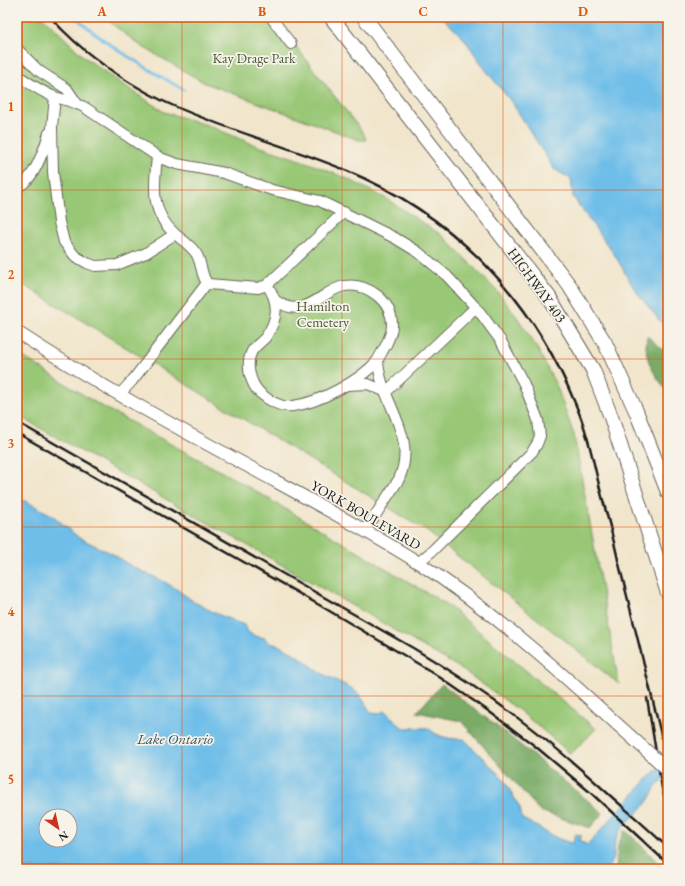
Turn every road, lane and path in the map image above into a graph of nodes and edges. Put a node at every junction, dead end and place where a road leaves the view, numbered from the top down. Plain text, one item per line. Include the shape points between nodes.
1 (271, 17) edge
2 (332, 17) edge
3 (364, 17) edge
4 (291, 44) dead end
5 (17, 49) edge
6 (17, 75) edge
7 (55, 97) junction
8 (76, 102) junction
9 (52, 123) junction
10 (157, 157) junction
11 (17, 186) edge
12 (344, 212) junction
13 (175, 234) junction
14 (207, 283) junction
15 (267, 285) junction
16 (275, 300) junction
17 (476, 307) junction
18 (17, 332) edge
19 (378, 359) junction
20 (346, 386) junction
21 (386, 392) junction
22 (119, 395) junction
23 (668, 492) edge
24 (365, 531) junction
25 (418, 563) junction
26 (668, 593) edge
27 (668, 770) edge

1 - 4 lane
2 - 26 highway, HIGHWAY 403 via 550,297 593,370 611,417
3 - 23 highway, HIGHWAY 403 via 569,285 605,343 636,411
5 - 8 lane via 38,71 67,89
6 - 7 lane
7 - 8 lane
7 - 9 lane
8 - 10 lane
9 - 11 lane via 45,148 30,177
9 - 13 lane via 53,172 59,222 64,242 75,256 95,266 117,265 146,253
10 - 12 lane via 177,164 224,172 272,190 320,201
10 - 13 lane via 155,202 162,220
12 - 15 lane
12 - 17 lane via 418,252 447,276
13 - 14 lane via 197,255
14 - 15 lane via 258,288
14 - 22 lane
15 - 16 lane
16 - 19 lane via 292,307 306,306 345,286 360,287 375,293 386,304 392,323 392,331
16 - 20 lane via 277,311 272,327 252,351 249,362 250,378 259,392 272,402 292,406 321,398
17 - 21 lane
17 - 25 lane via 501,341 524,384 538,420 540,436 532,452
18 - 22 main road, YORK BOULEVARD
19 - 20 lane
19 - 21 lane via 380,377
20 - 21 lane via 368,384
21 - 24 lane via 404,441 406,456 399,479
22 - 24 main road, YORK BOULEVARD
24 - 25 main road, YORK BOULEVARD
25 - 27 main road, YORK BOULEVARD, bridge via 505,626 561,672

